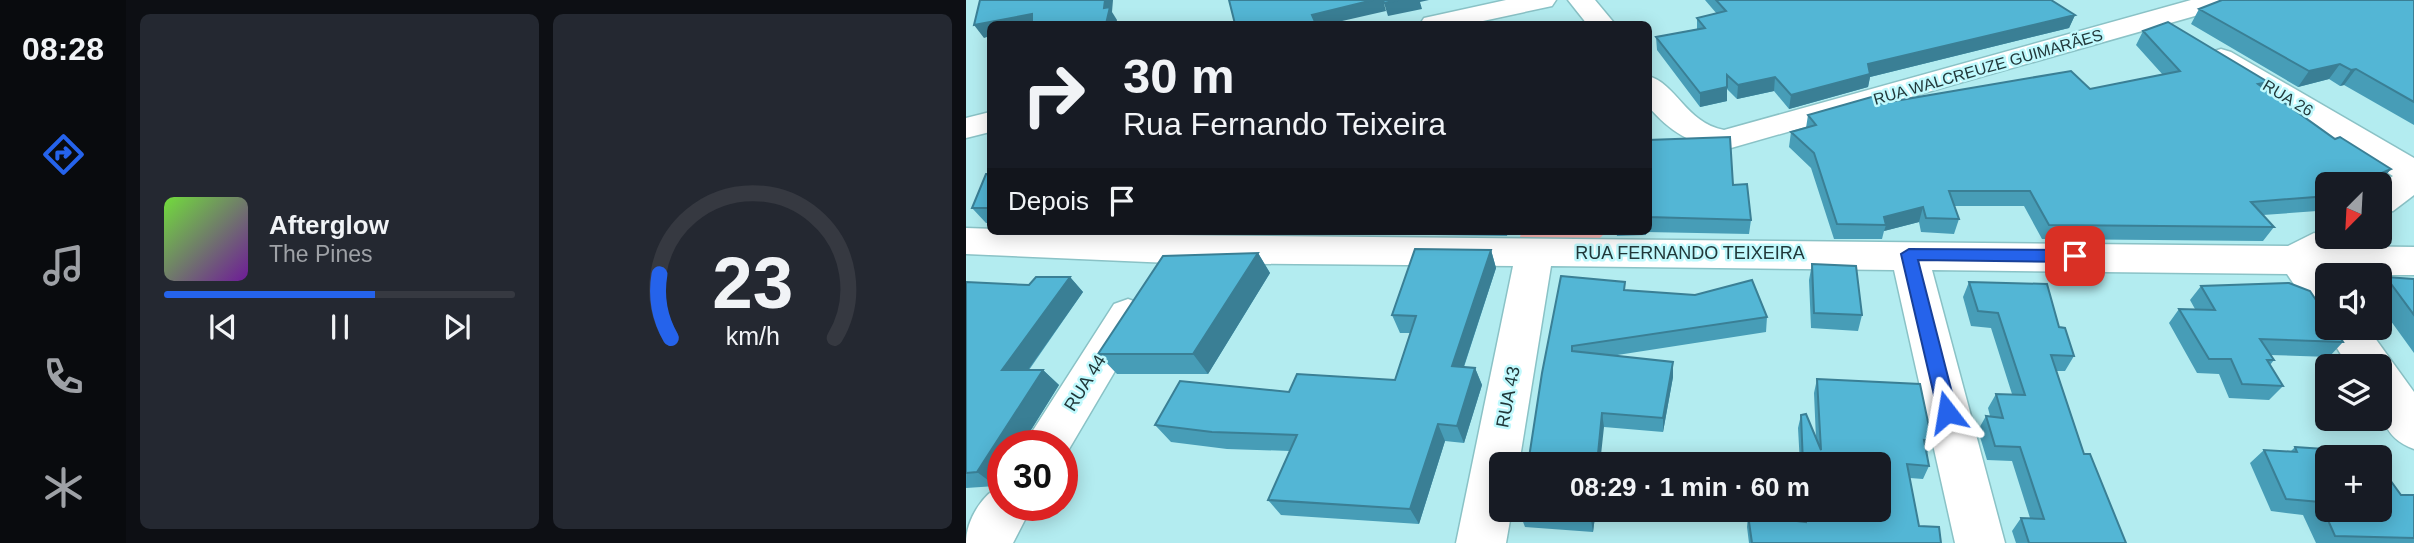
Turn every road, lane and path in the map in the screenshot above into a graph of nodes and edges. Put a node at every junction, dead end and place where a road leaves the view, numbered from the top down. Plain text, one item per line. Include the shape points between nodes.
1 (1543, 0) edge
2 (1581, 0) edge
3 (2126, 0) edge
4 (2221, 0) edge
5 (2157, 20) junction
6 (1447, 21) edge
7 (1598, 21) edge
8 (1652, 90) edge
9 (987, 123) edge
10 (966, 128) edge
11 (2414, 176) edge
12 (2392, 193) edge
13 (966, 241) edge
14 (2315, 246) edge
15 (1170, 249) junction
16 (1535, 252) junction
17 (1909, 254) junction
18 (2297, 259) junction
19 (2414, 261) edge
20 (2315, 285) edge
21 (2392, 397) edge
22 (2414, 429) edge
23 (1056, 430) edge
24 (999, 521) edge
25 (985, 543) edge
26 (1481, 543) edge
27 (1980, 543) edge

1 - 6 street
2 - 7 street
3 - 5 street, RUA 26
4 - 5 street, RUA WALCREUZE GUIMARÃES
5 - 8 street, RUA WALCREUZE GUIMARÃES via 1724,140 1689,130
5 - 11 street, RUA 26
9 - 10 street
11 - 12 street
13 - 15 street, RUA FERNANDO TEIXEIRA
14 - 18 street
15 - 16 street, RUA FERNANDO TEIXEIRA
15 - 23 street, RUA 44
16 - 17 street, RUA FERNANDO TEIXEIRA
16 - 26 street, RUA 43
17 - 18 street, RUA FERNANDO TEIXEIRA
17 - 27 street
18 - 19 street, RUA FERNANDO TEIXEIRA
18 - 20 street
21 - 22 street
24 - 25 street

